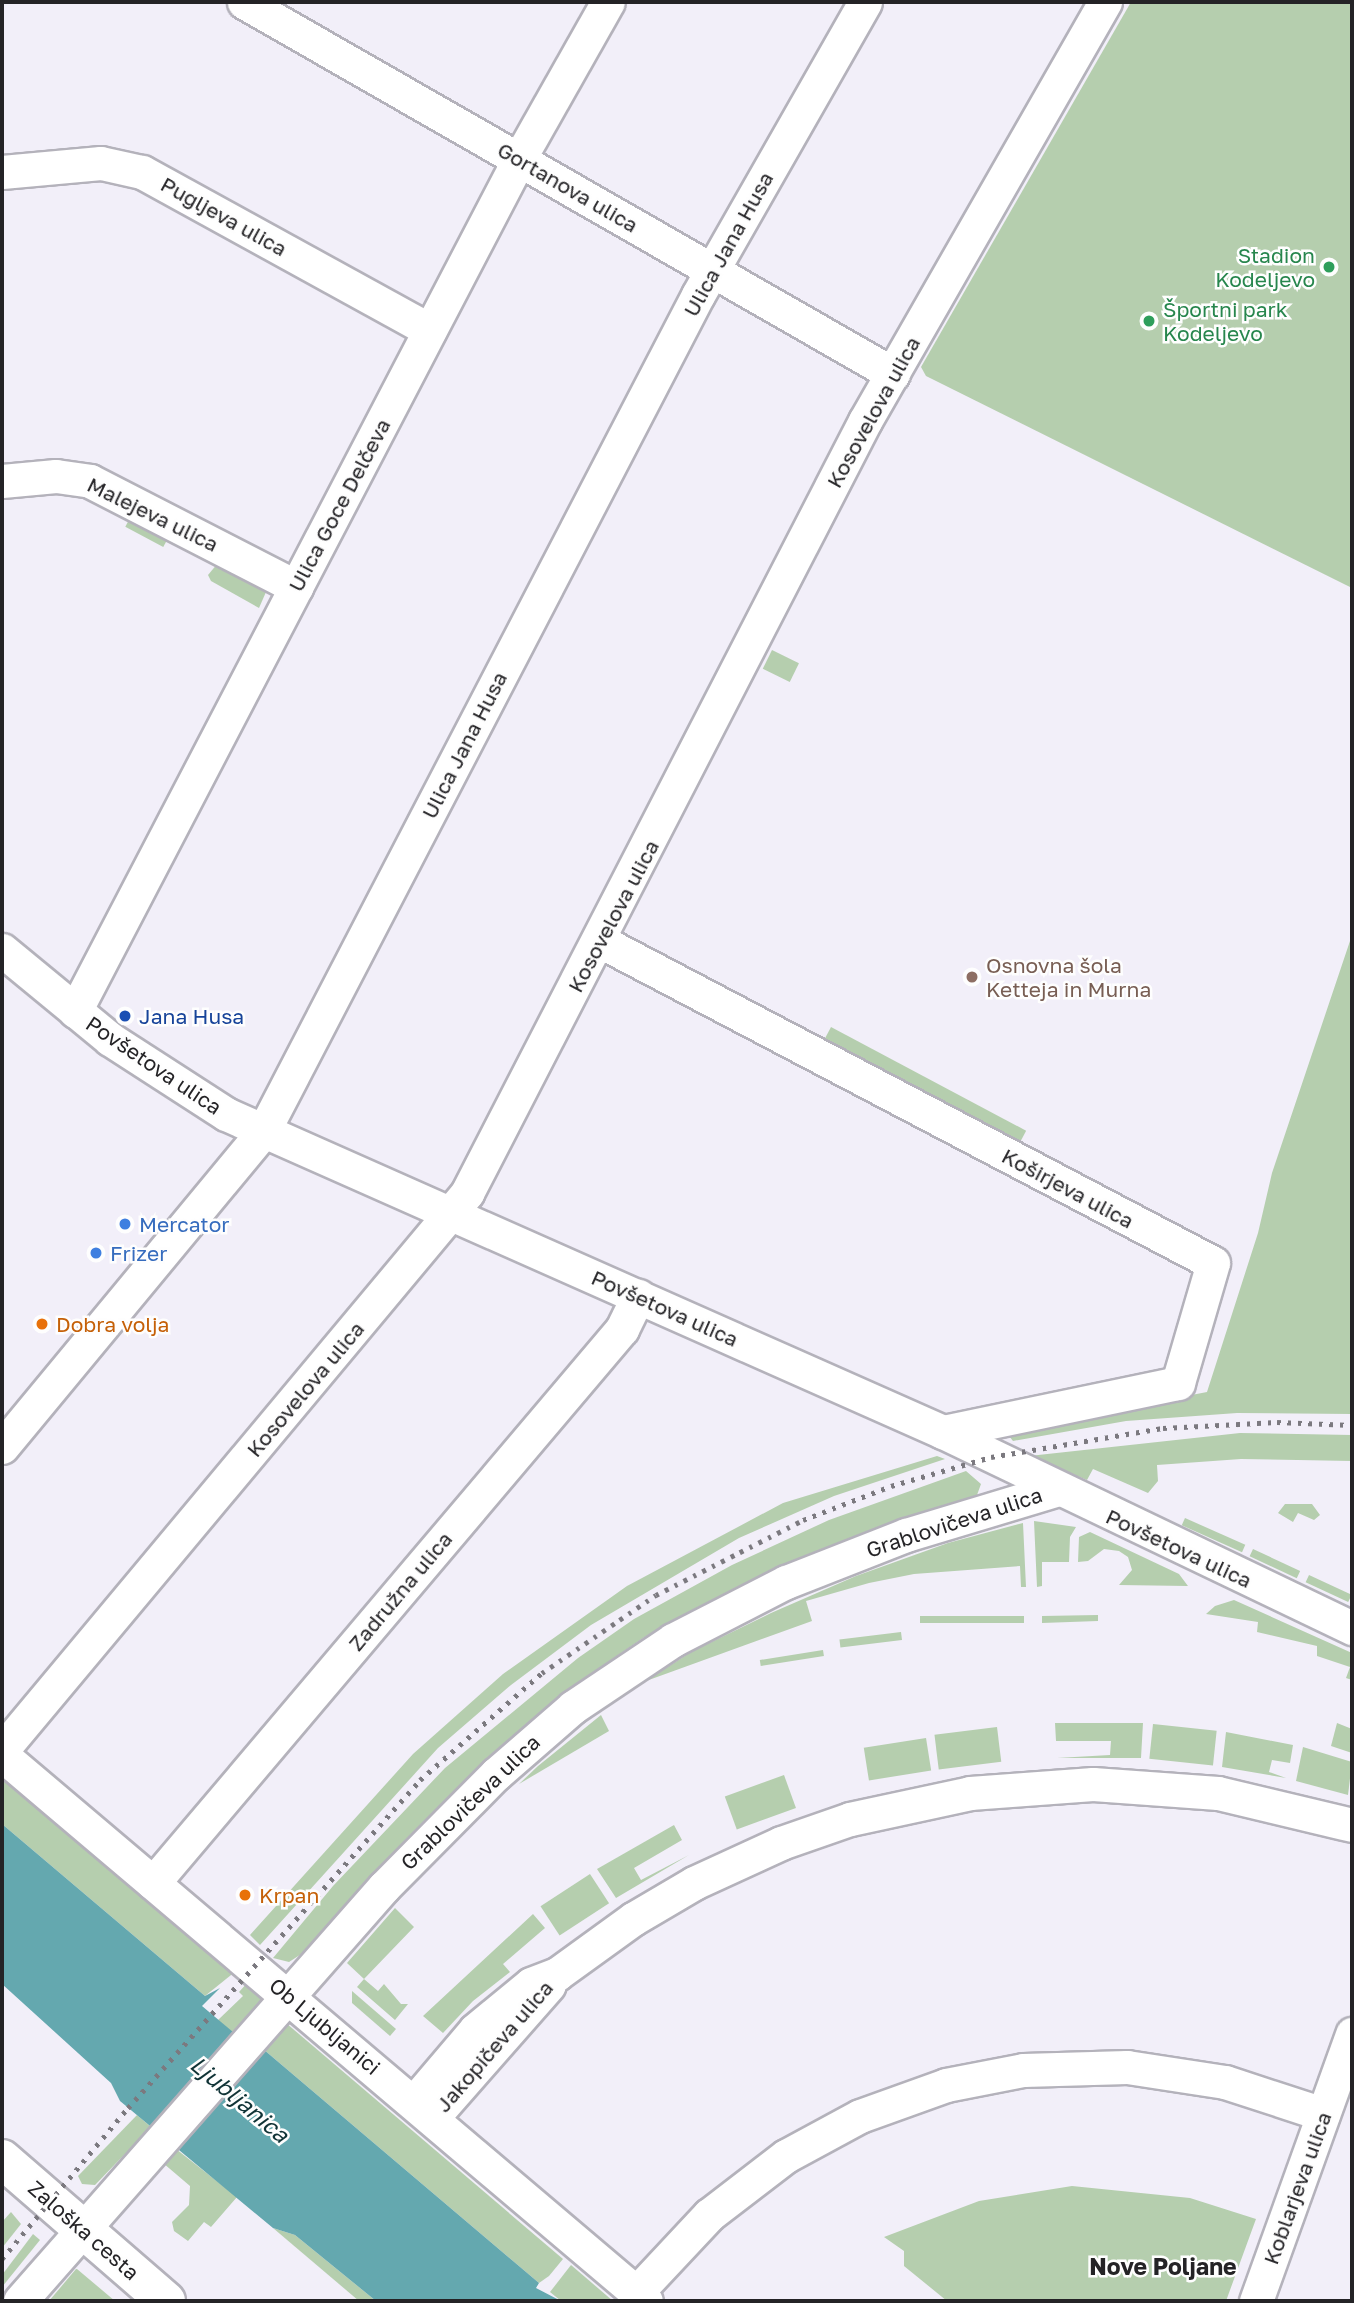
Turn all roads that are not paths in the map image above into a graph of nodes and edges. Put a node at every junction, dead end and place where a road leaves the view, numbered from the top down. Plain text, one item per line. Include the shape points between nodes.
1 (608, 2) edge
2 (865, 2) edge
3 (1105, 2) edge
4 (253, 4) edge
5 (519, 159) junction
6 (2, 172) edge
7 (712, 270) junction
8 (429, 330) junction
9 (892, 374) junction
10 (2, 481) edge
11 (296, 587) junction
12 (600, 941) junction
13 (2, 950) edge
14 (75, 1011) junction
15 (263, 1132) junction
16 (453, 1213) junction
17 (638, 1296) junction
18 (943, 1432) junction
19 (2, 1447) edge
20 (1055, 1490) junction
21 (1352, 1629) edge
22 (2, 1752) edge
23 (1352, 1825) edge
24 (153, 1882) junction
25 (289, 1994) junction
26 (1352, 2034) edge
27 (423, 2110) junction
28 (1324, 2114) junction
29 (2, 2159) edge
30 (81, 2228) junction
31 (641, 2297) edge
32 (20, 2301) edge
33 (166, 2301) edge
34 (1256, 2301) edge

1 - 5 street, Ulica Goce Delčeva
2 - 7 street, Ulica Jana Husa
3 - 9 street, Kosovelova ulica
4 - 5 street, Gortanova ulica
5 - 7 street, Gortanova ulica
5 - 8 street, Ulica Goce Delčeva
6 - 8 street, Pugljeva ulica via 90,163 142,172
7 - 9 street, Gortanova ulica
7 - 15 street, Ulica Jana Husa
8 - 11 street, Ulica Goce Delčeva
9 - 12 street, Kosovelova ulica
10 - 11 street, Malejeva ulica via 56,476 90,481
11 - 14 street, Ulica Goce Delčeva
12 - 16 street, Kosovelova ulica
12 - 18 street, Koširjeva ulica via 1213,1263 1178,1383
13 - 14 street, Povšetova ulica
14 - 15 street, Povšetova ulica via 148,1066
15 - 16 street, Povšetova ulica
15 - 19 street, Ulica Jana Husa
16 - 17 street, Povšetova ulica
16 - 22 street, Kosovelova ulica
17 - 18 street, Povšetova ulica
17 - 24 street, Zadružna ulica via 622,1329
18 - 20 street, Povšetova ulica
20 - 21 street, Povšetova ulica
20 - 25 street, Grablovičeva ulica via 906,1535 809,1572 718,1614 647,1655 573,1707 496,1774 401,1868
22 - 24 street, Ob Ljubljanici
23 - 27 street, Jakopičeva ulica via 1243,1797 1144,1785 1043,1785 934,1799 826,1826 737,1862 633,1919 556,1974 531,1984 495,2011
24 - 25 street, Ob Ljubljanici
25 - 27 street, Ob Ljubljanici
25 - 30 street, Grablovičeva ulica
26 - 28 street, Koblarjeva ulica
27 - 31 street, Ob Ljubljanici
28 - 31 street via 1225,2082 1127,2067 1023,2070 946,2085 867,2113 786,2156 709,2216
28 - 34 street, Koblarjeva ulica
29 - 30 main road, Zaloška cesta
30 - 32 street, Grablovičeva ulica
30 - 33 main road, Zaloška cesta

